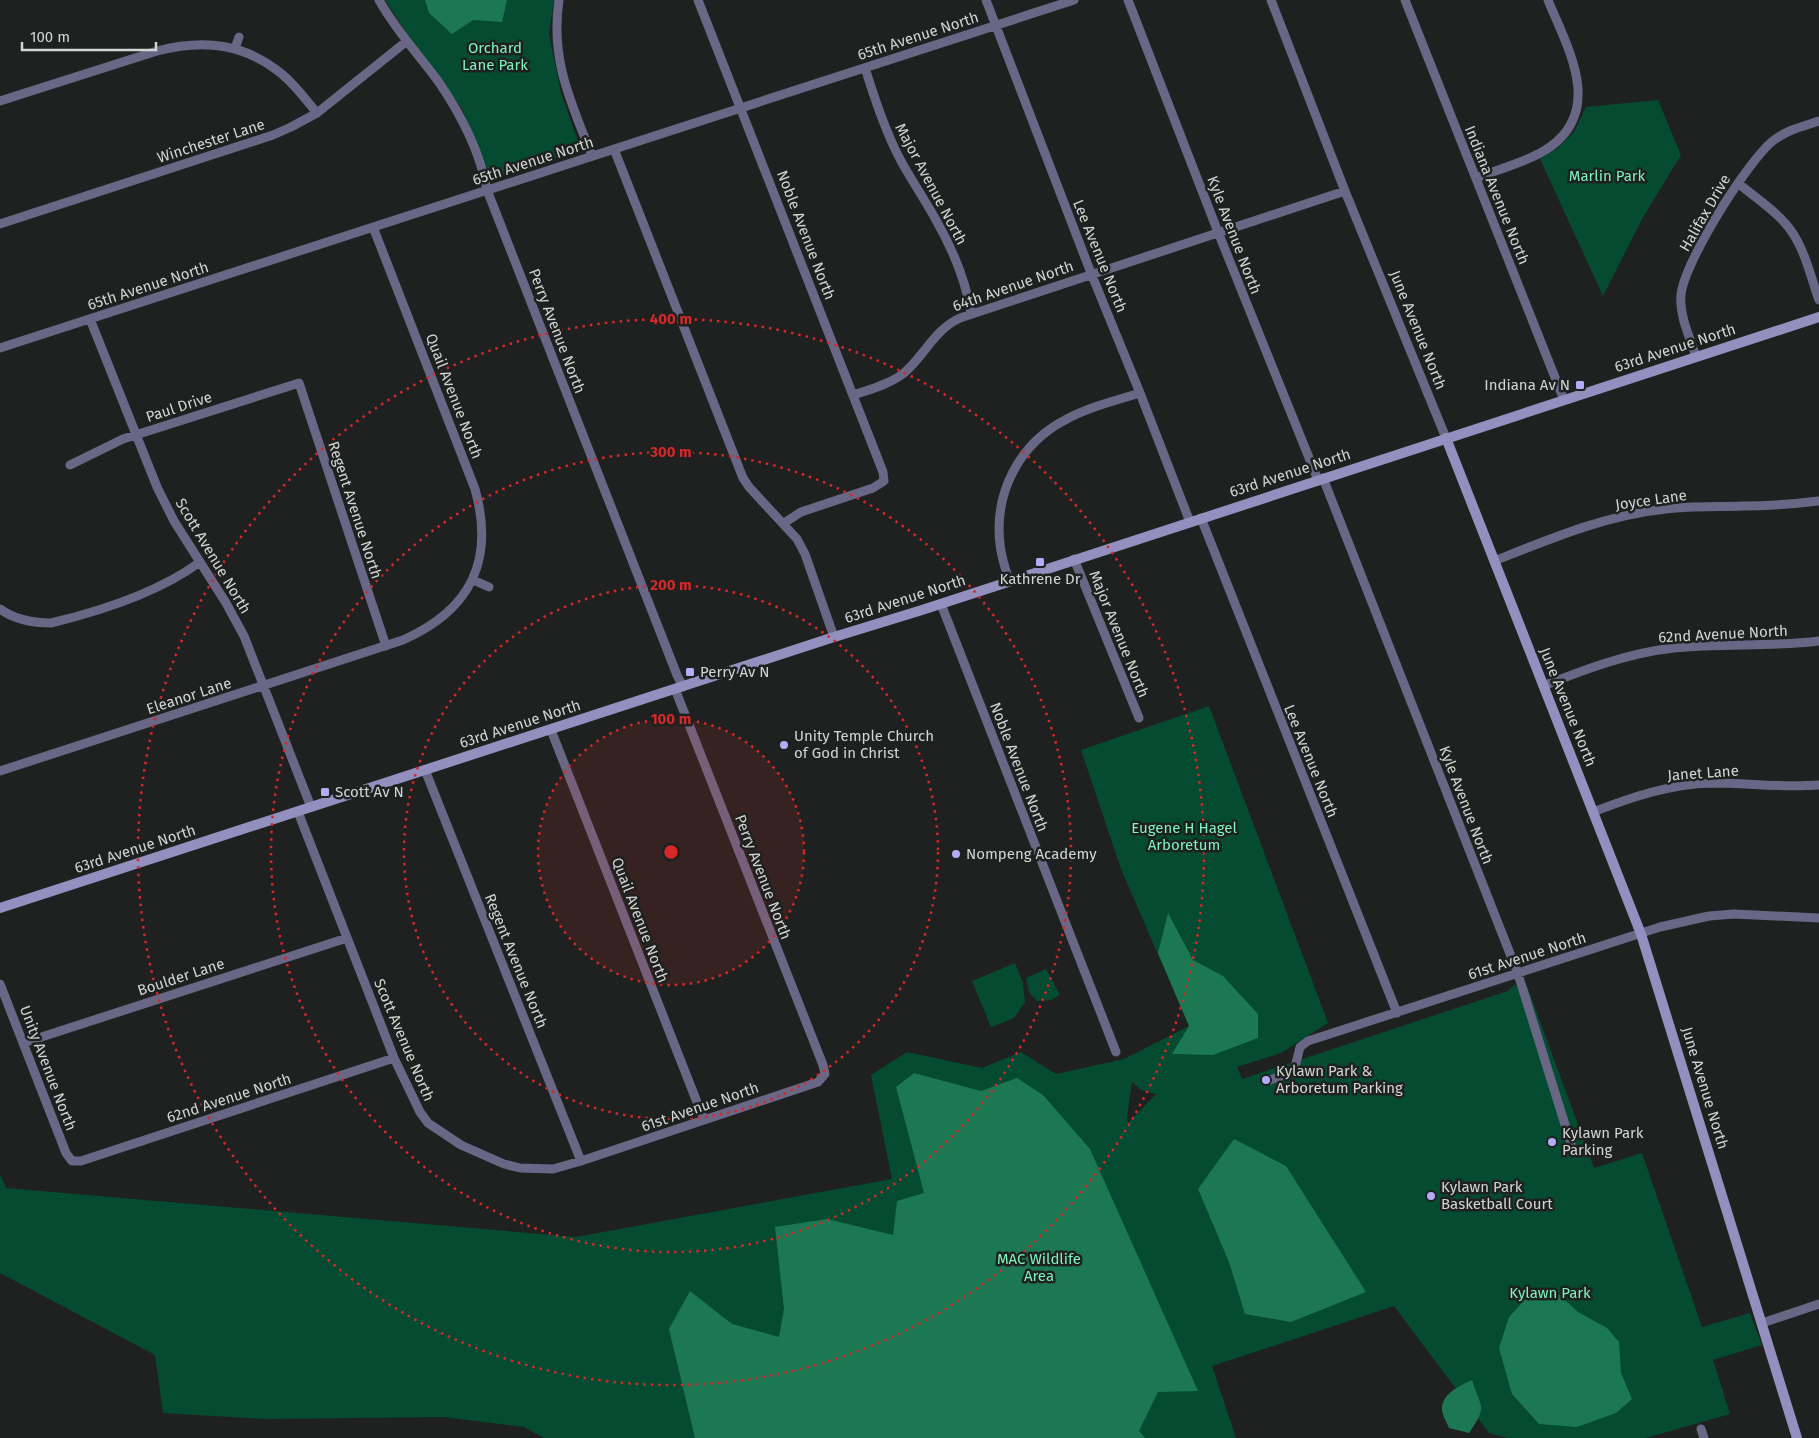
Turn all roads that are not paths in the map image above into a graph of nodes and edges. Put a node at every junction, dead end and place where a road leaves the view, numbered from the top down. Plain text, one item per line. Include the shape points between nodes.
1 (379, 0) edge
2 (559, 0) edge
3 (698, 0) edge
4 (986, 0) edge
5 (1074, 0) edge
6 (1128, 0) edge
7 (1271, 0) edge
8 (1405, 0) edge
9 (1548, 0) edge
10 (996, 25) junction
11 (239, 37) dead end
12 (407, 41) junction
13 (235, 48) junction
14 (865, 68) junction
15 (0, 101) edge
16 (741, 108) junction
17 (317, 113) junction
18 (1819, 121) edge
19 (614, 149) junction
20 (592, 156) junction
21 (1476, 178) junction
22 (1738, 183) junction
23 (487, 190) junction
24 (1344, 191) junction
25 (0, 224) edge
26 (373, 227) junction
27 (1218, 232) junction
28 (1091, 273) junction
29 (1819, 300) edge
30 (971, 313) junction
31 (1819, 317) edge
32 (90, 319) junction
33 (0, 348) edge
34 (1696, 357) junction
35 (299, 383) joint
36 (1140, 393) junction
37 (854, 395) junction
38 (1564, 400) junction
39 (135, 436) junction
40 (1446, 438) junction
41 (70, 465) dead end
42 (1320, 479) junction
43 (1819, 501) edge
44 (1200, 518) junction
45 (1190, 522) junction
46 (784, 523) junction
47 (1074, 559) junction
48 (1494, 561) junction
49 (200, 562) junction
50 (473, 580) junction
51 (1009, 582) junction
52 (489, 587) dead end
53 (941, 604) junction
54 (4, 612) edge
55 (834, 637) junction
56 (1819, 641) edge
57 (386, 646) junction
58 (265, 685) junction
59 (1543, 686) junction
60 (679, 688) junction
61 (1139, 718) dead end
62 (551, 730) junction
63 (425, 770) junction
64 (0, 771) edge
65 (1819, 785) edge
66 (311, 807) junction
67 (298, 812) junction
68 (1593, 812) junction
69 (0, 908) edge
70 (1819, 918) edge
71 (1641, 934) junction
72 (346, 938) junction
73 (1518, 974) junction
74 (0, 984) edge
75 (1397, 1013) junction
76 (23, 1043) junction
77 (1116, 1052) dead end
78 (394, 1058) junction
79 (824, 1074) joint
80 (1270, 1080) dead end
81 (704, 1120) junction
82 (1572, 1147) dead end
83 (72, 1161) joint
84 (581, 1161) junction
85 (1819, 1304) edge
86 (1762, 1323) junction
87 (1797, 1438) edge

1 - 12 street, Perry Avenue North
2 - 20 street via 556,24 560,69
3 - 16 street, Noble Avenue North
4 - 10 street, Lee Avenue North
5 - 10 street, 65th Avenue North
6 - 27 street, Kyle Avenue North
7 - 24 street, June Avenue North
8 - 21 street, Indiana Avenue North
9 - 21 street via 1579,82 1576,112 1570,126 1549,148
10 - 14 street, 65th Avenue North
10 - 28 street, Lee Avenue North
11 - 13 street
12 - 17 street, Winchester Lane
12 - 23 street, Perry Avenue North via 457,113
13 - 15 street via 202,44 157,50
13 - 17 street via 267,62 285,76
14 - 16 street, 65th Avenue North
14 - 30 street, Major Avenue North via 885,128 953,255
16 - 19 street, 65th Avenue North
16 - 37 street, Noble Avenue North
17 - 25 street, Winchester Lane via 273,135
18 - 22 street, Halifax Drive via 1788,131 1773,140
19 - 20 street, 65th Avenue North
19 - 46 street via 743,478
20 - 23 street, 65th Avenue North
21 - 38 street, Indiana Avenue North
22 - 29 street via 1779,217 1794,235
22 - 34 street, Halifax Drive via 1689,269 1681,293 1680,307
23 - 26 street, 65th Avenue North
23 - 60 street, Perry Avenue North via 677,675
24 - 27 street, 64th Avenue North
24 - 40 street, June Avenue North
26 - 32 street, 65th Avenue North
26 - 50 street, Quail Avenue North via 475,489 483,526 479,562
27 - 28 street, 64th Avenue North
27 - 42 street, Kyle Avenue North
28 - 30 street, 64th Avenue North
28 - 36 street, Lee Avenue North
30 - 37 street, 64th Avenue North via 940,331 904,374
31 - 34 street, 63rd Avenue North
32 - 33 street, 65th Avenue North
32 - 39 street, Scott Avenue North
34 - 38 street, 63rd Avenue North
35 - 39 street, Paul Drive
35 - 57 street, Regent Avenue North
36 - 45 street, Lee Avenue North
36 - 51 street via 1066,419 1047,430 1018,462 1008,482 999,524 1000,546
37 - 46 street, Noble Avenue North via 884,481 874,488 801,512
38 - 40 street, 63rd Avenue North
39 - 41 street, Paul Drive
39 - 49 street, Scott Avenue North via 156,487
40 - 42 street, 63rd Avenue North
40 - 48 street, June Avenue North
42 - 44 street, 63rd Avenue North
42 - 73 street, Kyle Avenue North
43 - 48 street, Joyce Lane via 1666,508 1631,514 1580,528
44 - 45 street, 63rd Avenue North
44 - 75 street, Lee Avenue North
45 - 47 street, 63rd Avenue North
46 - 55 street via 805,554
47 - 51 street, 63rd Avenue North
47 - 61 street, Major Avenue North
48 - 59 street, June Avenue North
49 - 54 street via 150,591 51,623 21,620
49 - 58 street, Scott Avenue North via 244,636
50 - 52 street
50 - 57 street, Quail Avenue North via 451,610 436,623
51 - 53 street, 63rd Avenue North
53 - 55 street, 63rd Avenue North
53 - 77 street, Noble Avenue North
55 - 60 street, 63rd Avenue North
56 - 59 street, 62nd Avenue North via 1644,652 1614,659
57 - 58 street, Eleanor Lane
58 - 64 street, Eleanor Lane
58 - 66 street, Scott Avenue North
59 - 68 street, June Avenue North
60 - 62 street, 63rd Avenue North
60 - 79 street, Perry Avenue North via 823,1064
62 - 63 street, 63rd Avenue North
62 - 81 street, Quail Avenue North
63 - 66 street, 63rd Avenue North
63 - 84 street, Regent Avenue North
65 - 68 street, Janet Lane via 1677,786
66 - 67 street, 63rd Avenue North
67 - 69 street, 63rd Avenue North
67 - 72 street, Scott Avenue North
68 - 71 street, June Avenue North
70 - 71 street, 61st Avenue North via 1709,916
71 - 73 street, 61st Avenue North
71 - 86 street, June Avenue North
72 - 76 street, Boulder Lane
72 - 78 street, Scott Avenue North
73 - 75 street, 61st Avenue North
73 - 82 street, Kyle Avenue North
74 - 76 street, Unity Avenue North
75 - 80 street, 61st Avenue North via 1308,1041 1300,1047 1294,1070
76 - 83 street, Unity Avenue North
78 - 83 street, 62nd Avenue North via 81,1161
78 - 84 street, Scott Avenue North via 428,1123 460,1145 520,1168 553,1169
79 - 81 street, 61st Avenue North via 818,1082
81 - 84 street, 61st Avenue North
85 - 86 street
86 - 87 street, June Avenue North

